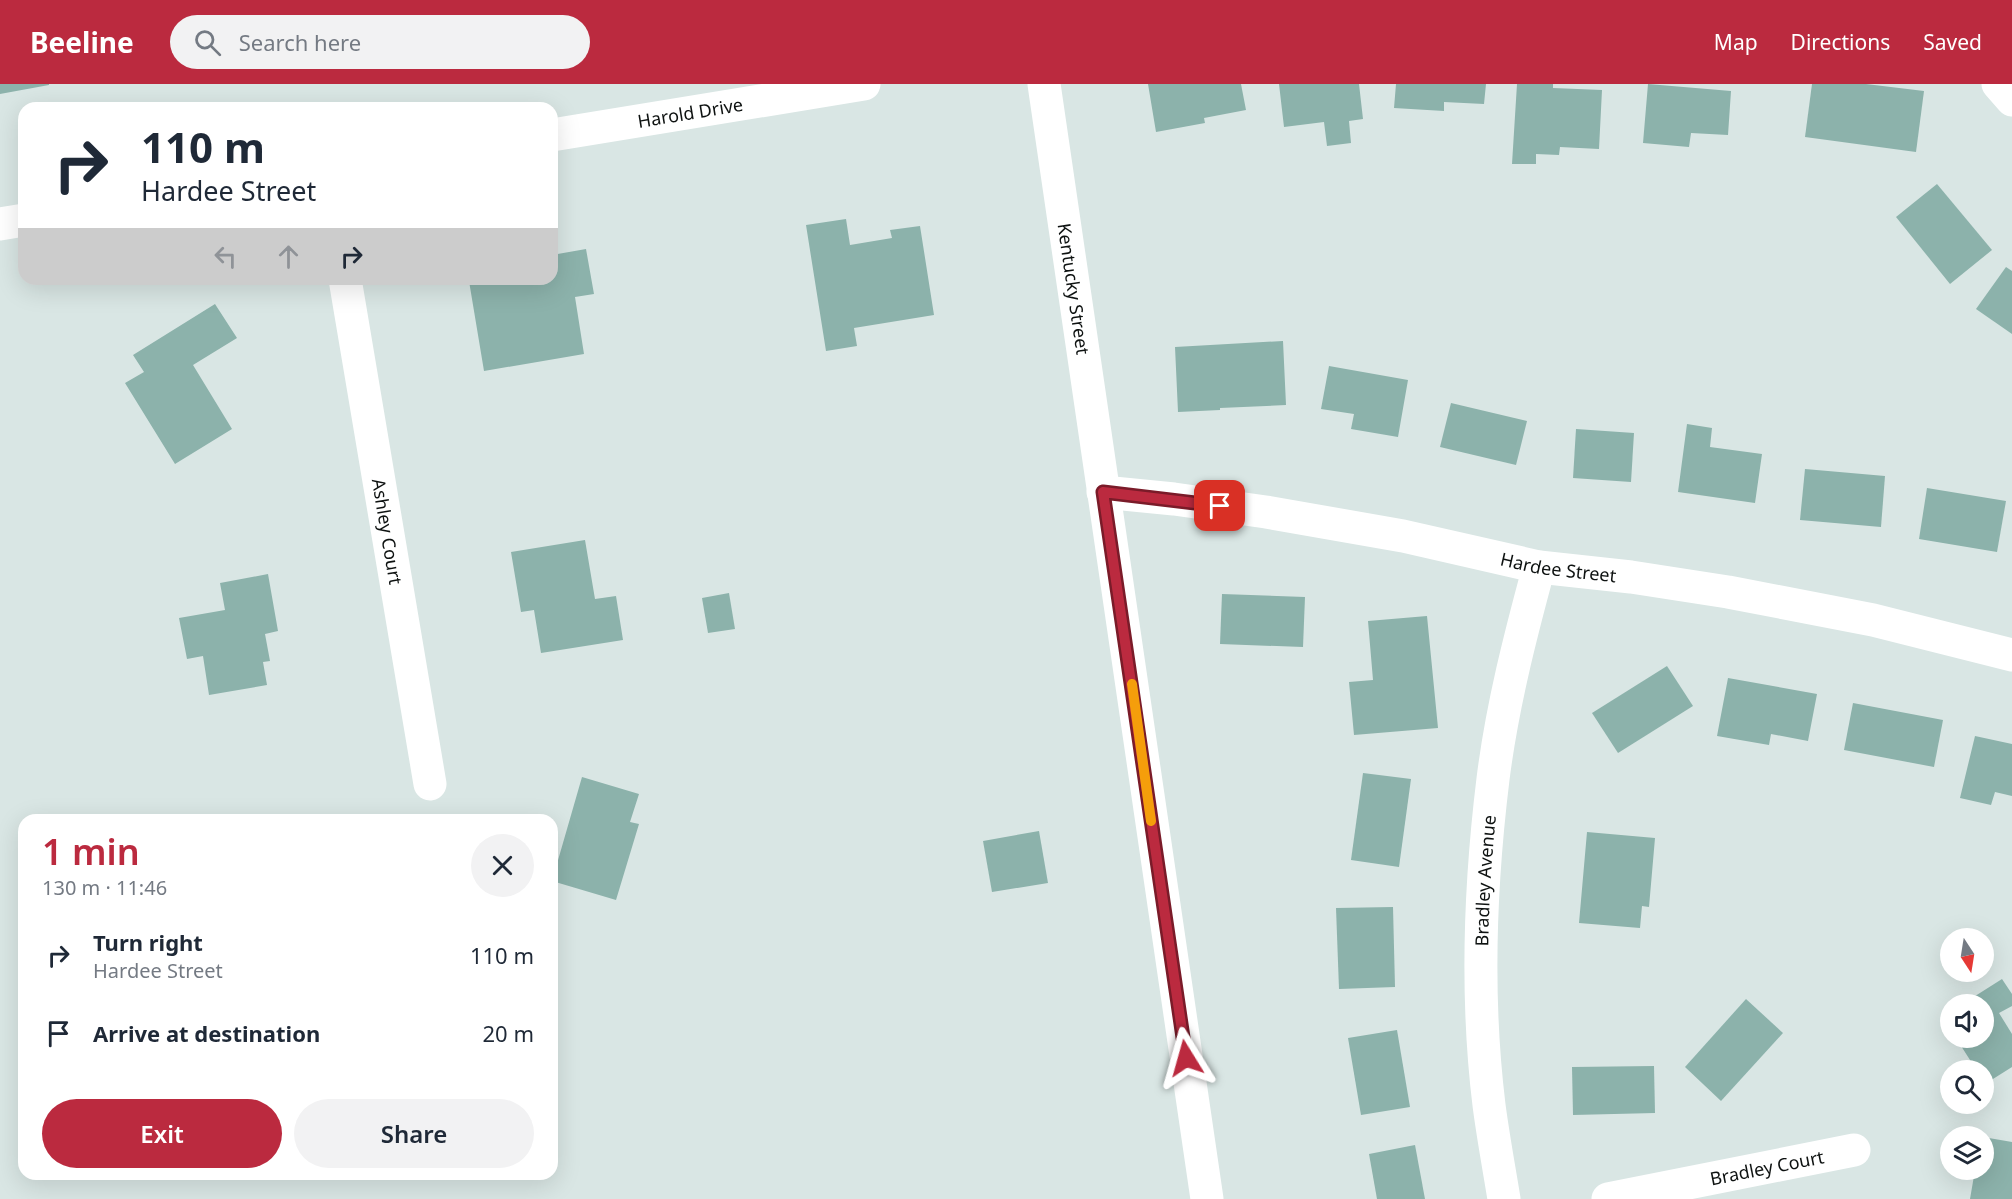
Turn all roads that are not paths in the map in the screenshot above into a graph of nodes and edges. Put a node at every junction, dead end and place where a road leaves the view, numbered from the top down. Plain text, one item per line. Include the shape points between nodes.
1 (864, 84) edge
2 (1044, 84) edge
3 (1998, 84) edge
4 (2012, 100) edge
5 (558, 134) edge
6 (18, 221) edge
7 (0, 224) edge
8 (346, 285) edge
9 (1103, 492) junction
10 (1539, 567) junction
11 (2012, 655) edge
12 (430, 784) dead end
13 (1854, 1150) dead end
14 (1207, 1199) edge
15 (1504, 1199) edge
16 (1608, 1199) edge

1 - 5 street, Harold Drive
2 - 9 street, Kentucky Street
3 - 4 street
6 - 7 street
8 - 12 street, Ashley Court
9 - 10 street, Hardee Street via 1266,512 1403,536
9 - 14 street, Kentucky Street
10 - 11 street, Hardee Street via 1728,592 1873,620
10 - 15 street, Bradley Avenue via 1513,664 1493,779 1483,895 1482,1011 1489,1104
13 - 16 street, Bradley Court

